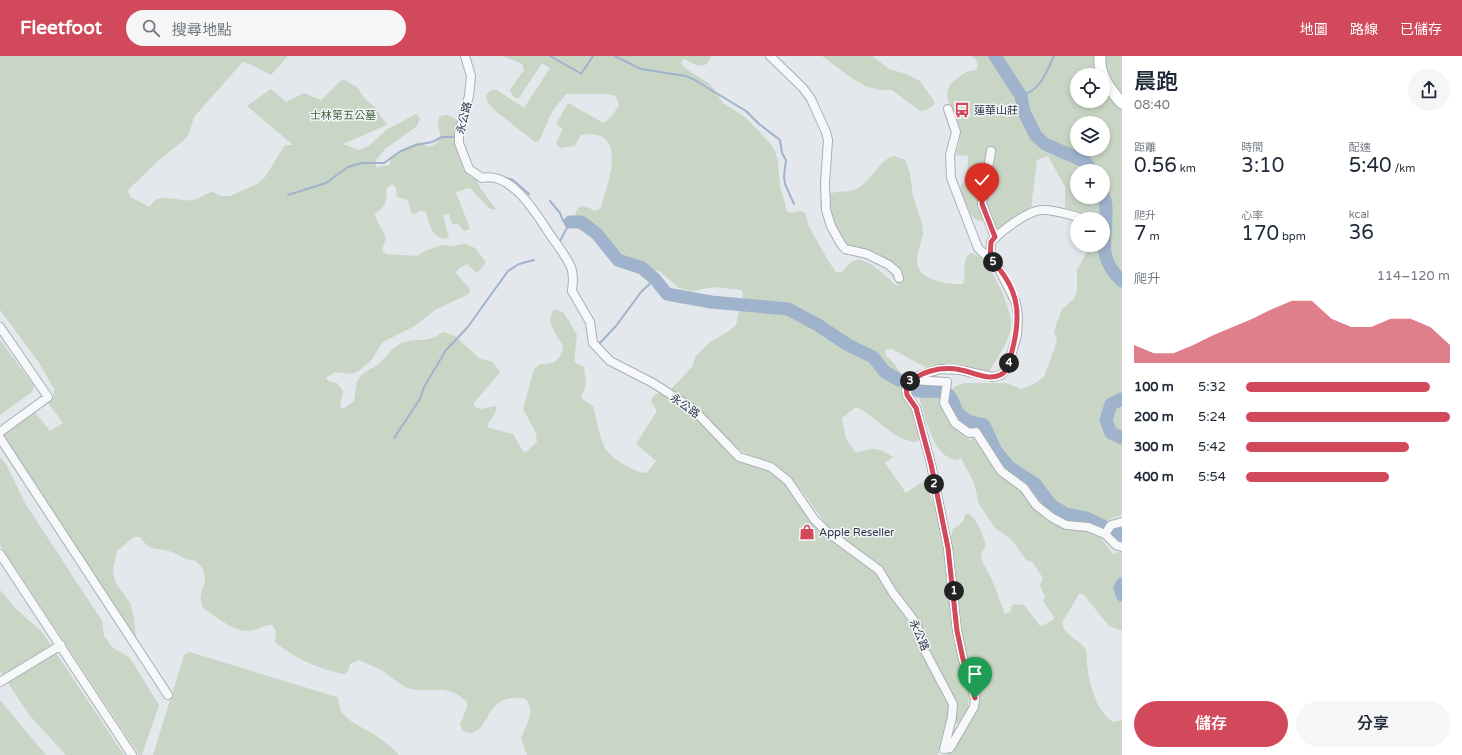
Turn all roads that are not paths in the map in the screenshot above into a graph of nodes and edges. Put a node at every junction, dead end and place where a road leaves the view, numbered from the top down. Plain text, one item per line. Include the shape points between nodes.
1 (465, 56) edge
2 (770, 56) edge
3 (1100, 56) edge
4 (1122, 103) edge
5 (948, 109) dead end
6 (991, 151) dead end
7 (1070, 215) edge
8 (995, 237) junction
9 (990, 259) junction
10 (899, 278) dead end
11 (0, 327) edge
12 (911, 380) junction
13 (0, 432) edge
14 (0, 438) edge
15 (1122, 522) edge
16 (1105, 534) junction
17 (1122, 547) edge
18 (0, 554) edge
19 (61, 645) junction
20 (0, 682) edge
21 (168, 695) dead end
22 (132, 755) edge

1 - 12 street, 永公路 via 471,76 459,143 469,170 482,178 488,176 509,184 527,201 572,268 572,291 590,322 593,344 610,361 693,409 739,457 770,467 788,481 814,519 826,531 879,570 916,623 925,651 953,704 944,748 950,748 974,707 975,698 957,631 948,548 931,464 916,408 907,395 906,387
2 - 10 street via 803,88 826,132 826,210 841,244 845,248 889,265 897,272
3 - 4 street via 1102,72 1109,88
5 - 9 street via 956,132 950,155 951,178 978,248
6 - 8 street via 982,204
7 - 8 street via 1040,210 1026,215
8 - 9 street via 991,242
9 - 12 street via 998,267 1016,303 1016,335 1007,369 994,377 940,369
11 - 13 street via 48,397
12 - 16 street via 947,382 944,403 955,423 969,433 976,432 1001,471 1024,488 1036,506 1066,525 1088,527
14 - 21 street
15 - 16 street via 1111,525
16 - 17 street via 1116,545
18 - 19 street
19 - 20 street
19 - 22 street

